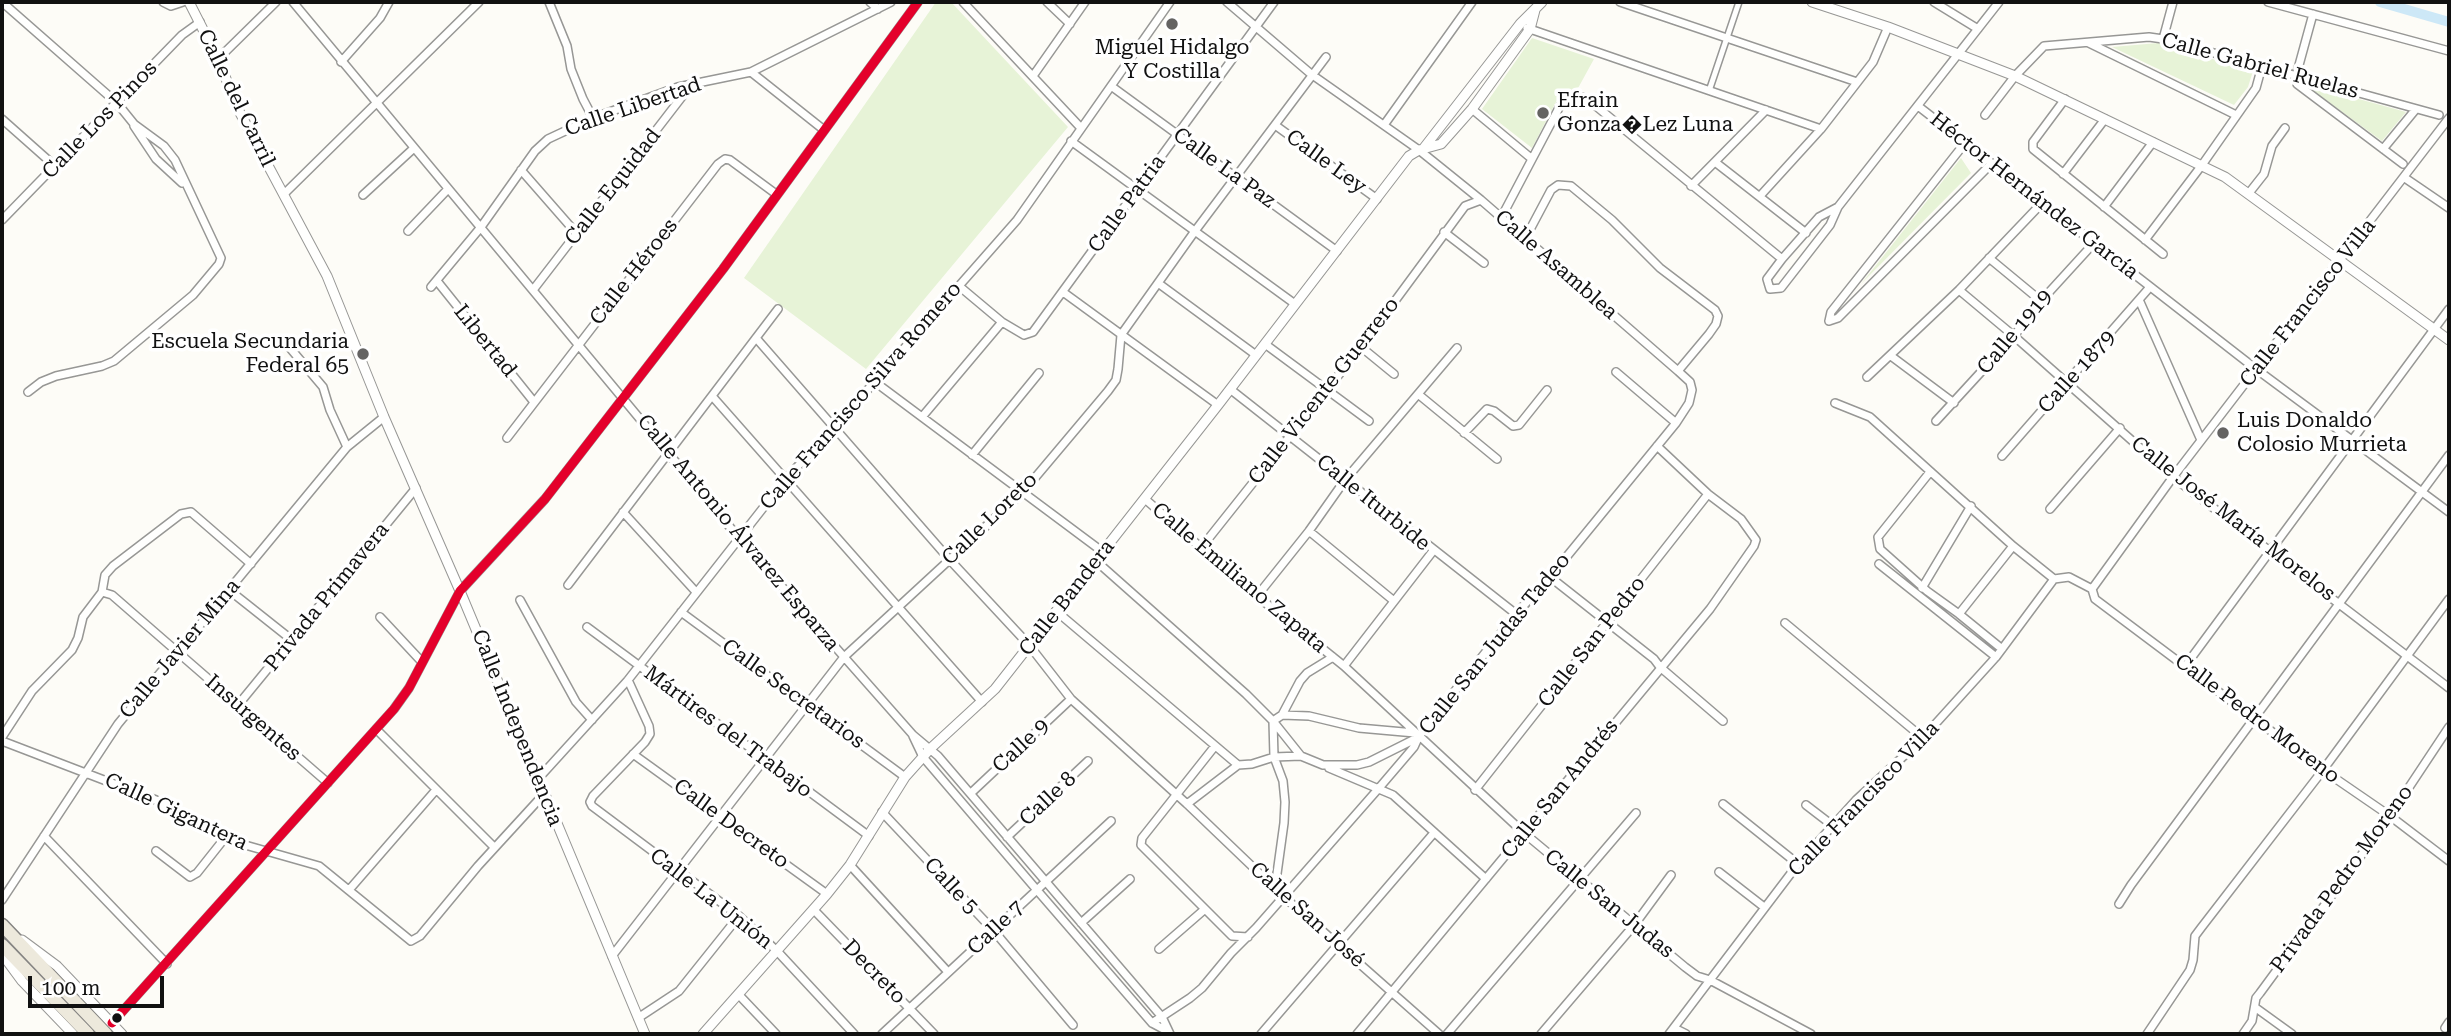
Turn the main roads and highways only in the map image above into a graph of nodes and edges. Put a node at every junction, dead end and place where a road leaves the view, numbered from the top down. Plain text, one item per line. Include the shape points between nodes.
1 (2, 925) edge
2 (2, 945) edge
3 (109, 1029) edge
4 (88, 1034) edge

1 - 3 main road
2 - 4 main road

